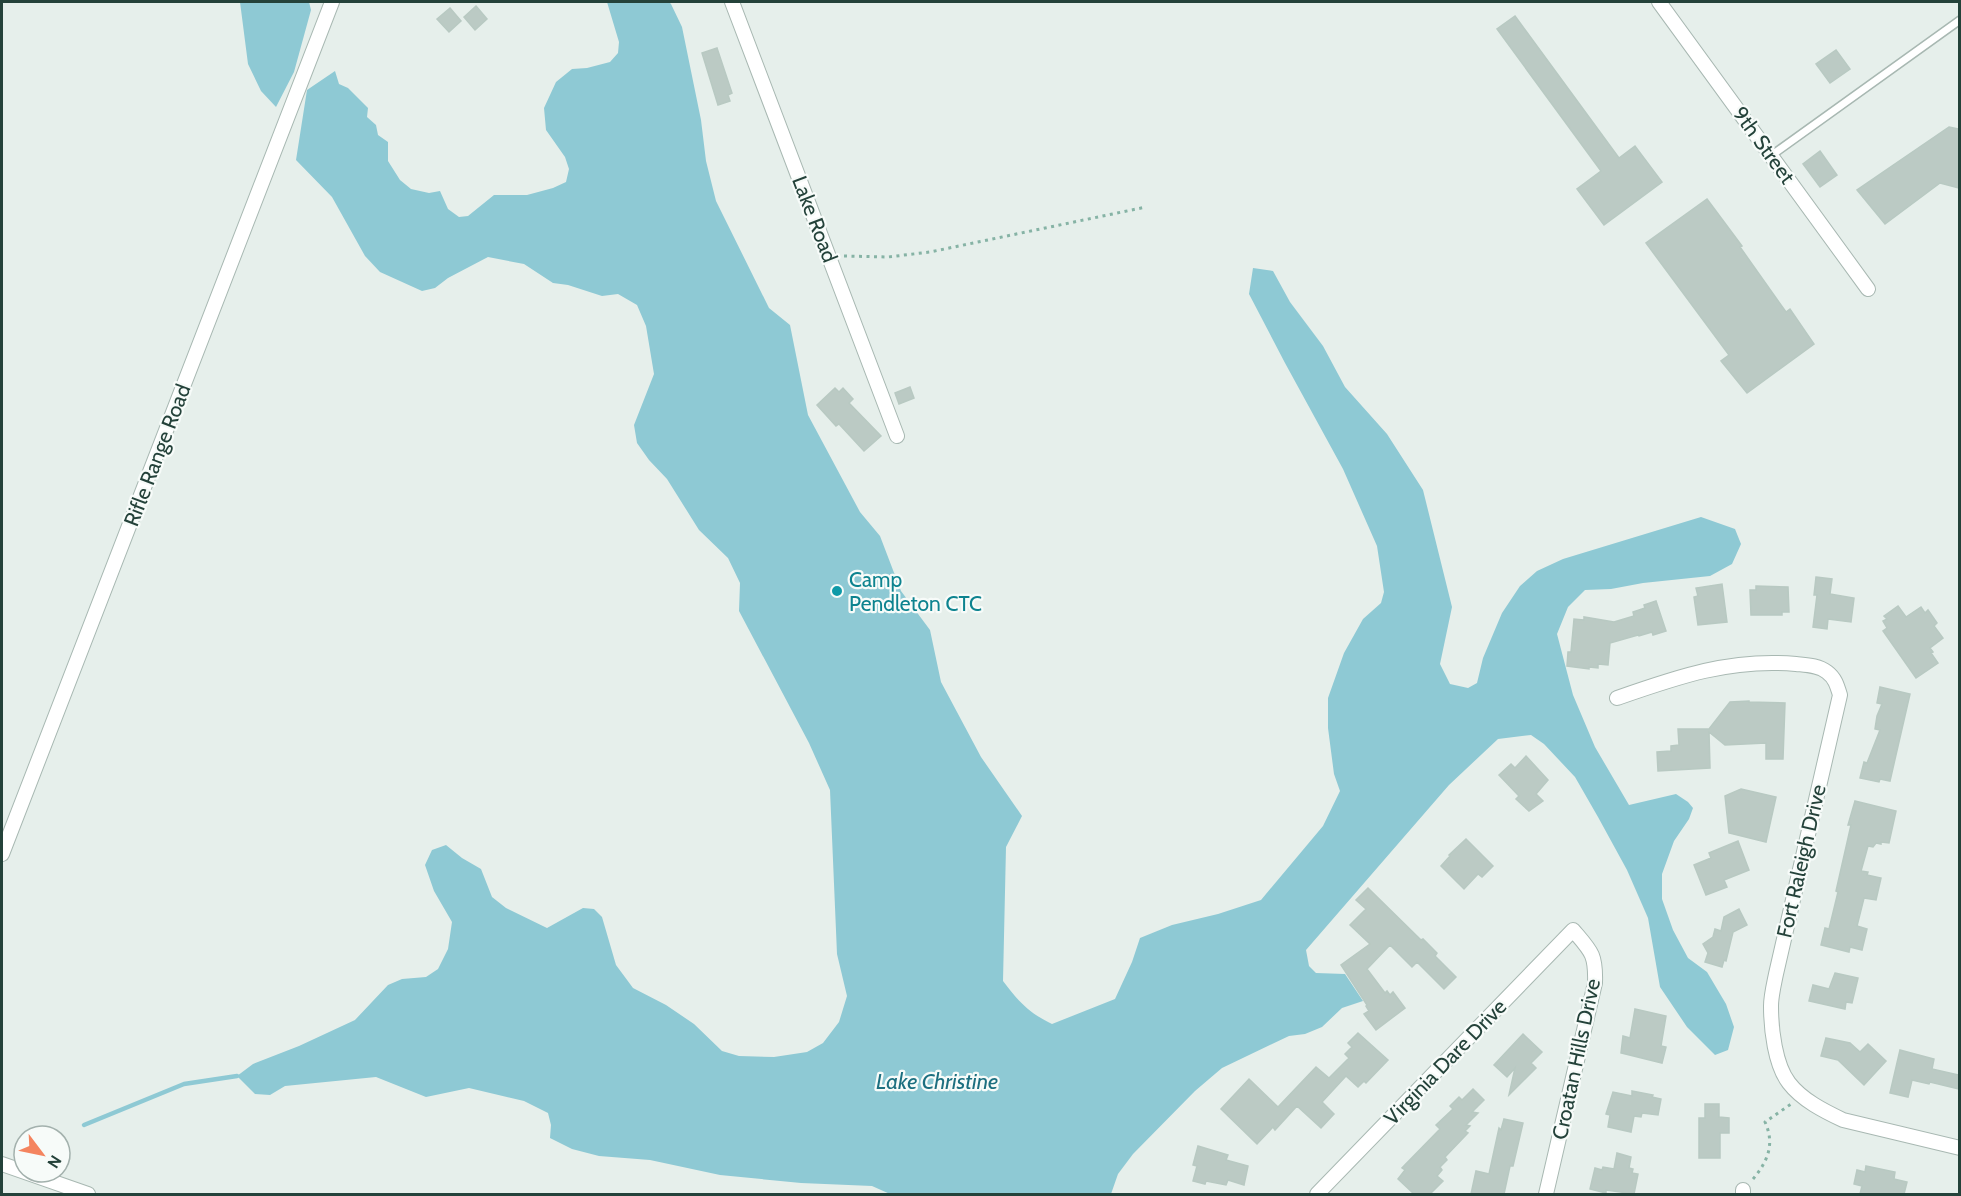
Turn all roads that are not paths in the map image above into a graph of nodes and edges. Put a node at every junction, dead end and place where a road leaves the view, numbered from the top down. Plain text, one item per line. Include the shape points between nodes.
1 (332, 2) edge
2 (732, 2) edge
3 (1659, 2) edge
4 (1959, 20) edge
5 (1772, 155) junction
6 (1868, 289) dead end
7 (897, 436) dead end
8 (1617, 698) dead end
9 (2, 854) edge
10 (1573, 930) joint
11 (1959, 1148) edge
12 (2, 1164) edge
13 (88, 1194) edge
14 (1317, 1194) edge
15 (1546, 1194) edge

1 - 9 street, Rifle Range Road
2 - 7 street, Lake Road
3 - 5 street, 9th Street
4 - 5 lane
5 - 6 street, 9th Street
8 - 11 street, Fort Raleigh Drive via 1685,674 1750,663 1813,666 1836,681 1840,695 1776,974 1771,1005 1774,1041 1789,1083 1825,1111 1843,1120
10 - 14 street, Virginia Dare Drive
10 - 15 street, Croatan Hills Drive via 1591,951 1596,964 1595,983
12 - 13 street

